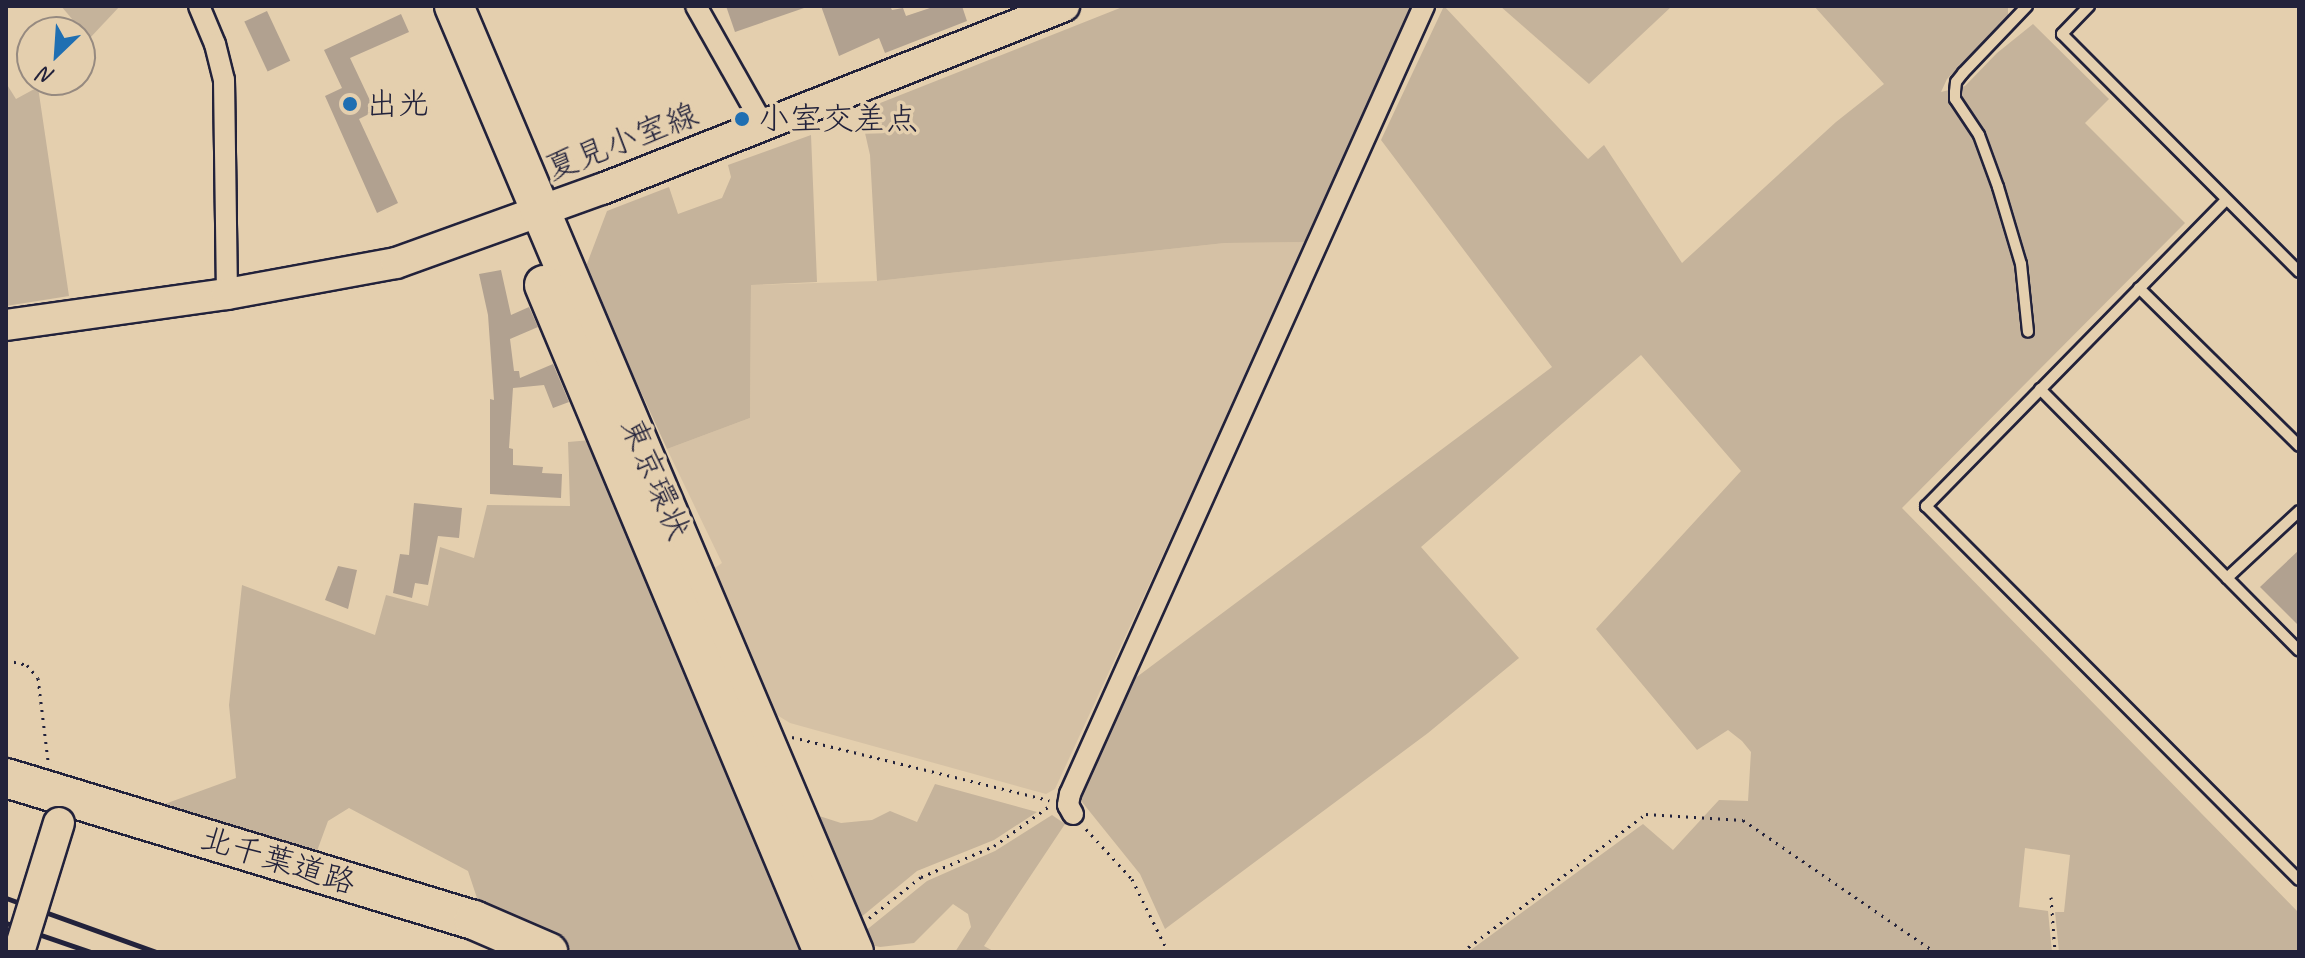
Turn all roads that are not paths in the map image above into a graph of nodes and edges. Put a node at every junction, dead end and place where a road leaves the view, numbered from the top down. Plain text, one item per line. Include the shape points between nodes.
1 (199, 6) edge
2 (427, 6) edge
3 (454, 6) edge
4 (696, 6) edge
5 (1064, 6) edge
6 (1424, 6) edge
7 (2027, 6) edge
8 (2089, 6) edge
9 (764, 126) junction
10 (2226, 200) junction
11 (529, 216) junction
12 (2299, 272) edge
13 (2139, 288) junction
14 (227, 294) junction
15 (6, 325) edge
16 (2028, 332) dead end
17 (2040, 389) junction
18 (2299, 446) edge
19 (2299, 511) edge
20 (2227, 578) junction
21 (2299, 651) edge
22 (43, 797) edge
23 (1073, 814) road end
24 (2299, 880) edge
25 (837, 944) edge
26 (19, 952) edge
27 (548, 952) edge

1 - 14 street via 224,80
2 - 11 highway, 東京環状
3 - 11 highway, 東京環状
4 - 9 street
5 - 9 street, 夏見小室線
6 - 23 street via 1070,794
7 - 16 lane via 1956,82 1955,99 1979,135 1998,187 2021,264
8 - 10 lane via 2062,34
9 - 11 street, 夏見小室線
10 - 12 lane
10 - 13 lane
11 - 14 street, 夏見小室線 via 396,263
11 - 25 highway, 東京環状
11 - 25 highway, 東京環状 via 759,728
13 - 17 lane
13 - 18 lane
14 - 15 street, 夏見小室線
17 - 20 lane
17 - 24 lane via 1926,506
19 - 20 lane
20 - 21 lane
22 - 26 street, bridge
22 - 27 highway, 北千葉道路 via 474,920

